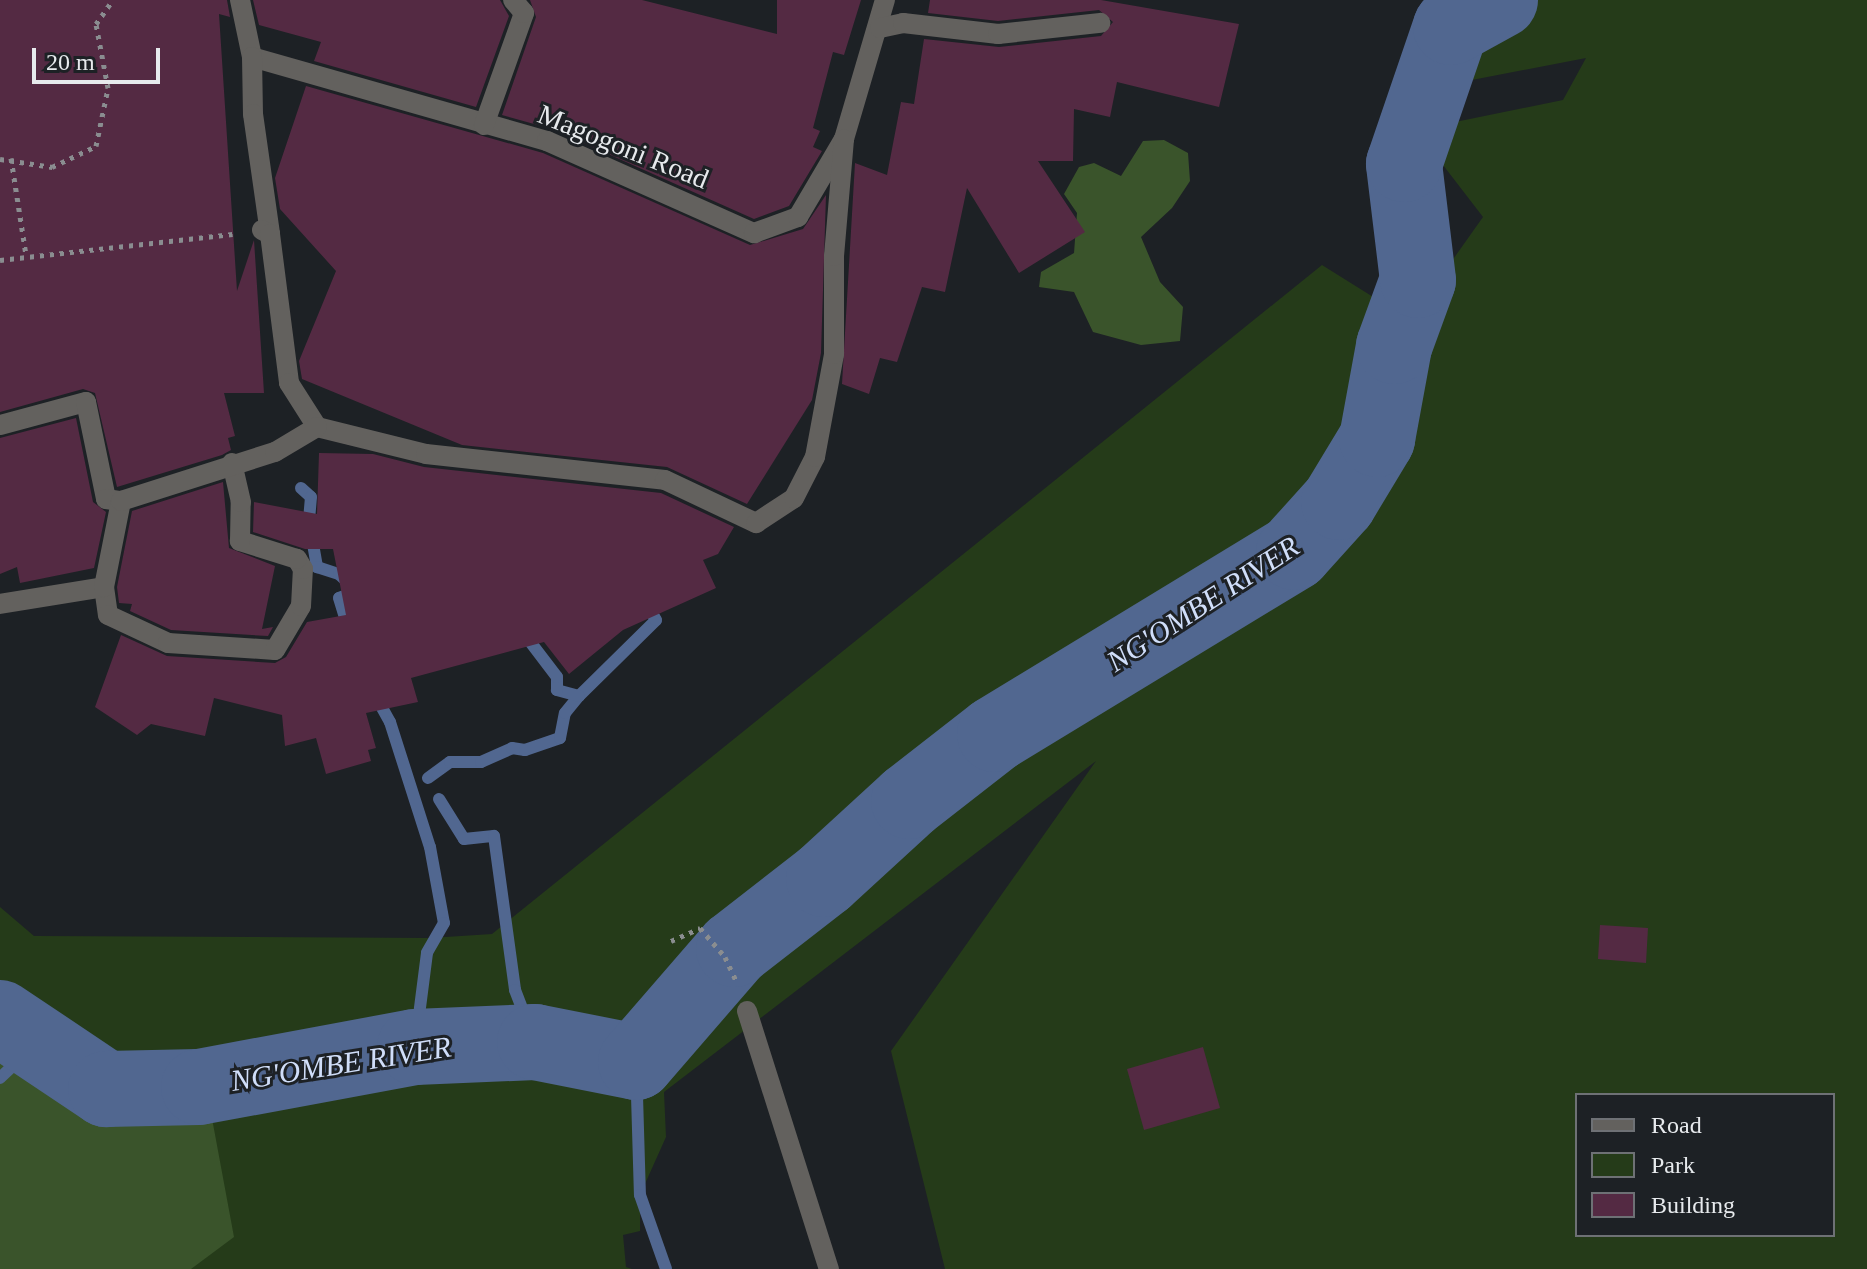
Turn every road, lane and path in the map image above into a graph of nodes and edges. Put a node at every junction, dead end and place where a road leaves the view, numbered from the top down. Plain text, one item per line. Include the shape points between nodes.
1 (113, 0) edge
2 (240, 0) edge
3 (513, 0) edge
4 (885, 0) edge
5 (1100, 23) dead end
6 (880, 28) junction
7 (252, 57) junction
8 (484, 125) junction
9 (844, 139) junction
10 (11, 158) junction
11 (0, 159) edge
12 (266, 232) junction
13 (26, 255) junction
14 (0, 260) edge
15 (0, 425) edge
16 (317, 427) junction
17 (232, 463) junction
18 (121, 501) junction
19 (104, 587) junction
20 (0, 604) edge
21 (671, 941) dead end
22 (747, 1011) joint
23 (829, 1269) edge

1 - 10 path via 96,24 108,88 96,146 52,167
2 - 7 street
3 - 8 street via 524,13
4 - 6 street, Magogoni Road
5 - 6 street via 998,34 903,23
6 - 9 street, Magogoni Road
7 - 8 street, Magogoni Road
7 - 12 street
8 - 9 street, Magogoni Road via 547,141 754,233 798,217
9 - 16 street via 834,256 834,354 815,457 794,498 756,523 665,480 426,454
10 - 11 path
10 - 13 path
12 - 13 path
12 - 16 street via 289,383
13 - 14 path
15 - 18 street via 86,402 106,499
16 - 17 street via 275,452
17 - 18 street
17 - 19 street via 241,502 240,541 297,559 303,569 301,606 275,650 168,643 108,615
18 - 19 street
19 - 20 street
21 - 22 path via 700,928 725,957
22 - 23 street

